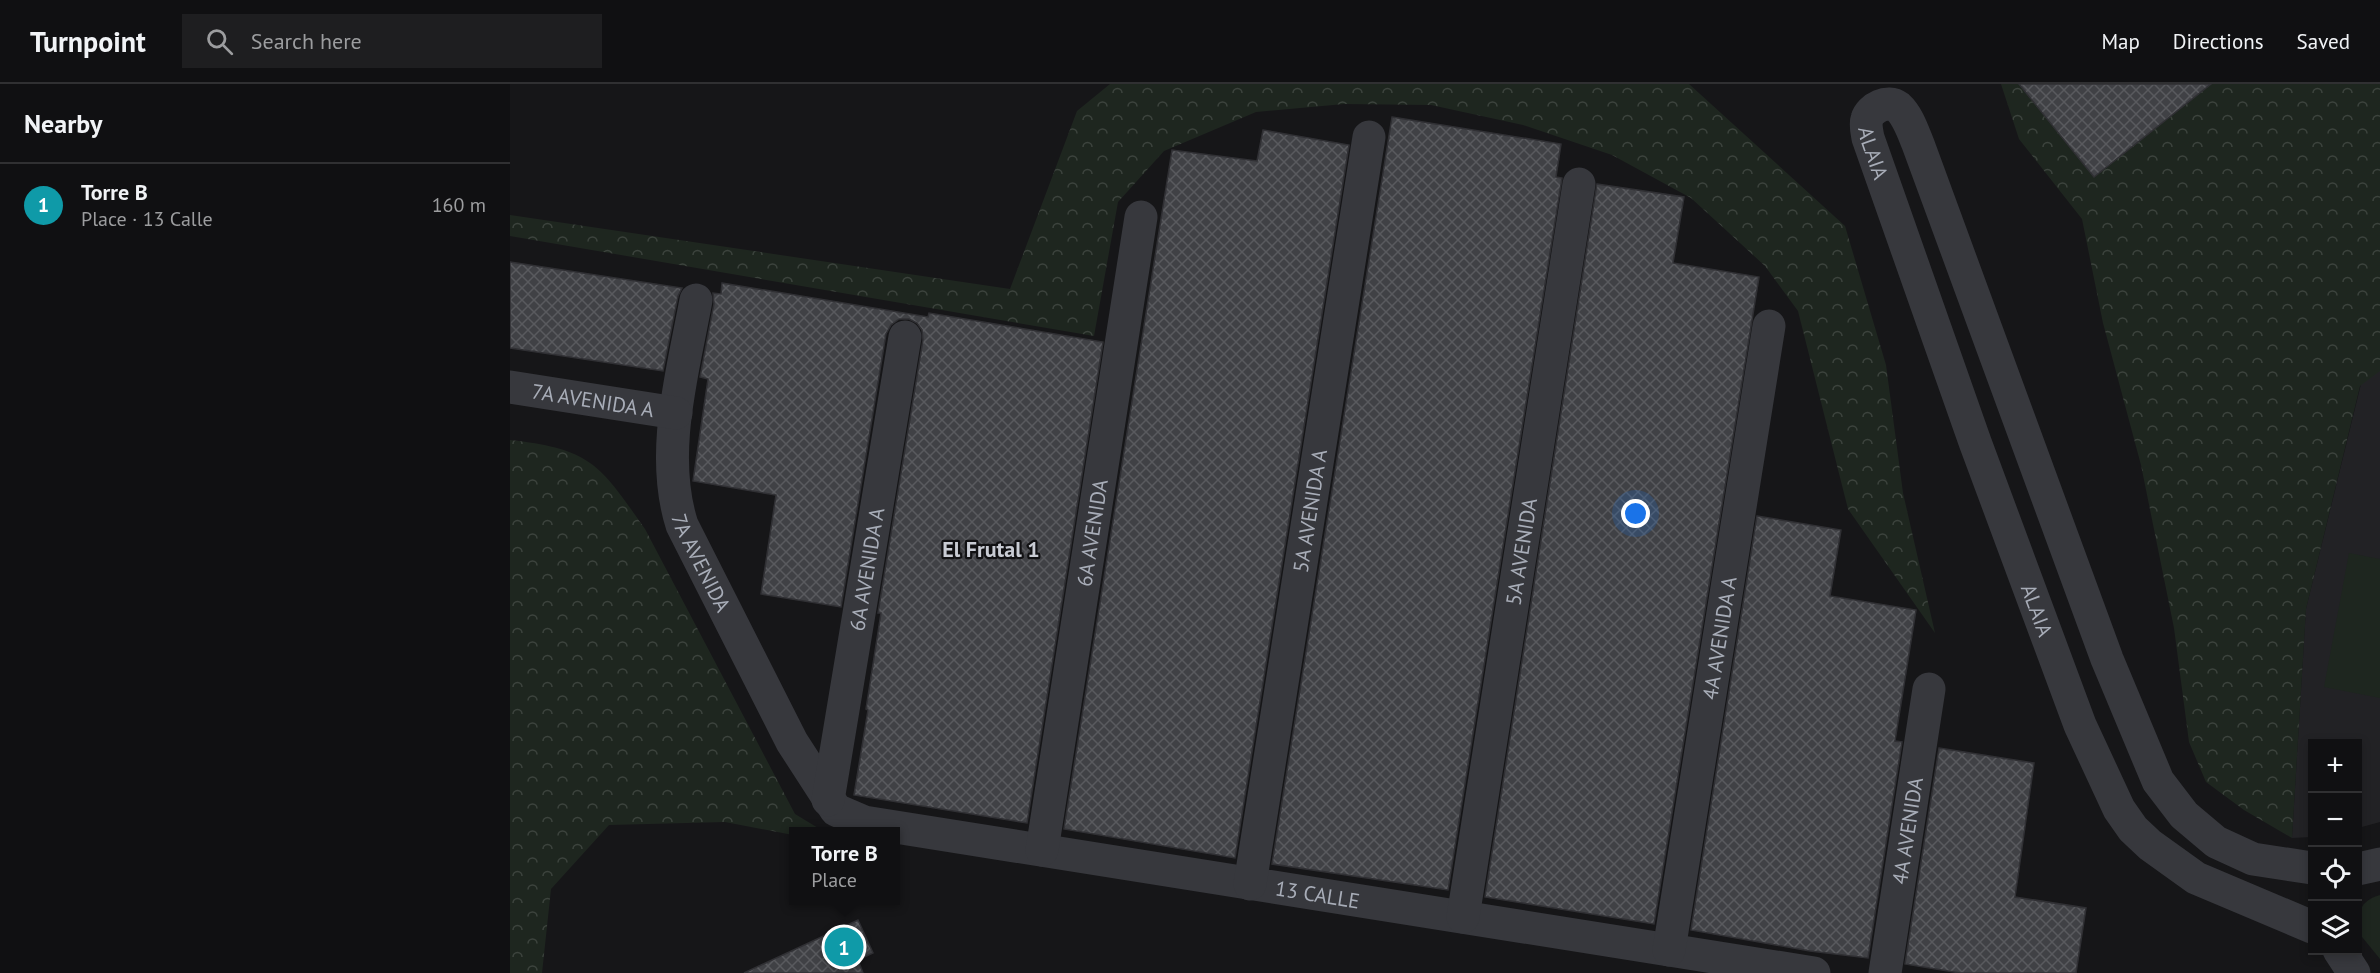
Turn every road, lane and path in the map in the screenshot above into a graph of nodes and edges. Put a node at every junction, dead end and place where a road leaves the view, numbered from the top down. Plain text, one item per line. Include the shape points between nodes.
1 (1369, 137) dead end
2 (1579, 184) dead end
3 (1141, 217) dead end
4 (696, 300) dead end
5 (1769, 326) dead end
6 (905, 337) dead end
7 (510, 387) edge
8 (676, 413) junction
9 (1929, 689) dead end
10 (828, 800) junction
11 (896, 827) edge
12 (900, 828) edge
13 (1042, 850) junction
14 (2380, 864) edge
15 (2308, 867) edge
16 (2362, 868) edge
17 (1250, 884) junction
18 (1463, 917) junction
19 (2302, 922) edge
20 (1669, 950) junction
21 (2342, 955) edge
22 (1815, 973) edge
23 (1885, 973) edge
24 (2354, 973) edge

1 - 17 street, 5A AVENIDA A
2 - 18 street, 5A AVENIDA
3 - 13 street, 6A AVENIDA
4 - 8 street, 7A AVENIDA
5 - 20 street, 4A AVENIDA A
6 - 10 street, 6A AVENIDA A
7 - 8 street, 7A AVENIDA A
8 - 10 street, 7A AVENIDA via 673,482 682,525 792,742
9 - 23 street, 4A AVENIDA
10 - 11 street, 13 CALLE via 836,810 864,822
12 - 13 street, 13 CALLE
13 - 17 street, 13 CALLE
14 - 16 street
15 - 19 street, ALAIA via 2253,859 2216,842 2191,822 2158,781 2107,659 1918,144 1898,107 1888,104 1875,109 1866,121 1868,138 1975,442 2101,774 2133,829 2164,857 2196,878
17 - 18 street, 13 CALLE
18 - 20 street, 13 CALLE
20 - 22 street, 13 CALLE
21 - 24 street

